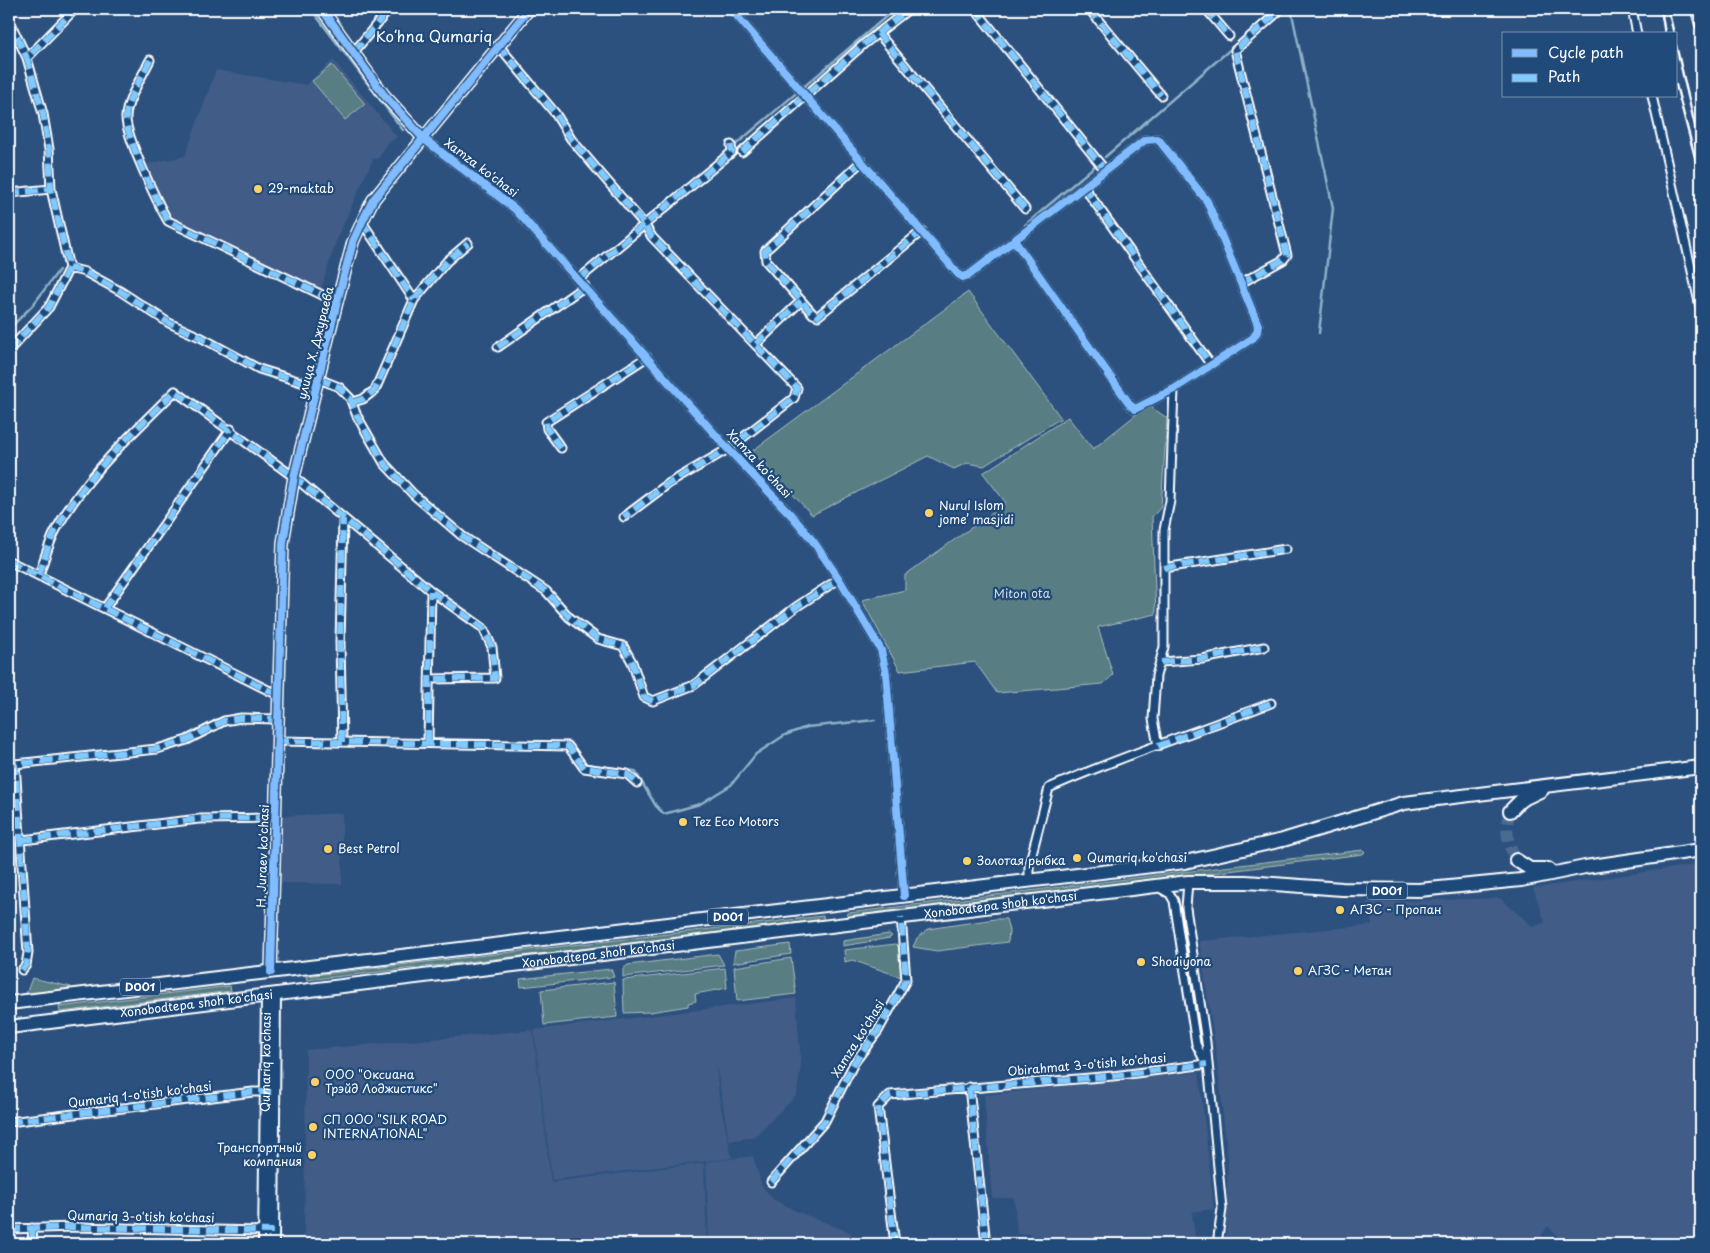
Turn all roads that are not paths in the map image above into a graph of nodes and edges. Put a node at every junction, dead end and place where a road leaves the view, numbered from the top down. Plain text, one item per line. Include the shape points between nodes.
1 (75, 9) edge
2 (322, 9) edge
3 (389, 9) edge
4 (529, 9) edge
5 (731, 9) edge
6 (909, 9) edge
7 (975, 9) edge
8 (1089, 9) edge
9 (1206, 9) edge
10 (1632, 9) edge
11 (1697, 9) edge
12 (1278, 12) dead end
13 (9, 20) edge
14 (1701, 23) edge
15 (1638, 32) edge
16 (878, 33) junction
17 (1229, 36) dead end
18 (499, 46) junction
19 (354, 52) junction
20 (27, 58) junction
21 (150, 60) dead end
22 (1161, 95) dead end
23 (806, 96) junction
24 (1652, 98) edge
25 (424, 139) junction
26 (732, 145) dead end
27 (742, 152) dead end
28 (862, 162) junction
29 (1105, 170) junction
30 (1084, 187) junction
31 (50, 189) junction
32 (9, 193) edge
33 (1025, 209) dead end
34 (362, 222) junction
35 (644, 224) junction
36 (922, 232) junction
37 (1014, 240) junction
38 (468, 244) dead end
39 (69, 268) junction
40 (579, 279) junction
41 (1241, 284) junction
42 (585, 286) junction
43 (414, 300) junction
44 (801, 301) junction
45 (337, 302) junction
46 (1701, 311) edge
47 (756, 344) junction
48 (498, 347) dead end
49 (9, 350) edge
50 (646, 357) junction
51 (1211, 365) junction
52 (318, 383) junction
53 (1174, 390) junction
54 (353, 402) junction
55 (230, 429) junction
56 (562, 448) dead end
57 (728, 449) junction
58 (294, 477) junction
59 (624, 517) dead end
60 (343, 520) junction
61 (1286, 549) dead end
62 (9, 561) edge
63 (1164, 568) junction
64 (39, 575) junction
65 (839, 579) junction
66 (431, 591) junction
67 (105, 608) junction
68 (1264, 647) dead end
69 (1161, 662) junction
70 (429, 679) junction
71 (278, 695) junction
72 (1271, 704) dead end
73 (277, 719) junction
74 (277, 741) junction
75 (342, 742) junction
76 (428, 742) junction
77 (1158, 746) junction
78 (1701, 765) edge
79 (637, 783) dead end
80 (1561, 784) junction
81 (1510, 811) dead end
82 (276, 818) junction
83 (22, 840) junction
84 (1701, 850) edge
85 (1516, 860) dead end
86 (1585, 867) junction
87 (1029, 881) junction
88 (1188, 882) junction
89 (1154, 886) junction
90 (904, 896) junction
91 (842, 904) junction
92 (901, 917) junction
93 (843, 924) junction
94 (22, 970) dead end
95 (271, 972) junction
96 (271, 995) junction
97 (36, 1000) junction
98 (9, 1003) edge
99 (38, 1023) junction
100 (9, 1027) edge
101 (1207, 1064) junction
102 (968, 1087) junction
103 (270, 1092) junction
104 (9, 1122) edge
105 (771, 1182) dead end
106 (32, 1228) junction
107 (9, 1229) edge
108 (269, 1231) junction
109 (33, 1244) edge
110 (264, 1244) edge
111 (273, 1244) edge
112 (895, 1244) edge
113 (986, 1244) edge
114 (1217, 1244) edge

1 - 20 street
2 - 19 street
3 - 19 street
4 - 18 street, улица Х. Джураева
5 - 23 street
6 - 16 street
7 - 29 street
8 - 22 street
9 - 17 street
10 - 15 street
11 - 14 main road
12 - 41 street via 1235,50 1287,255
13 - 20 street
16 - 23 street
16 - 33 street
18 - 25 street, улица Х. Джураева
18 - 35 street via 555,113 571,139
19 - 25 street via 384,95
20 - 31 street via 49,148
21 - 45 street via 128,108 126,124 156,200 168,221
23 - 27 street
23 - 28 street
24 - 46 street
25 - 34 street, улица Х. Джураева via 373,200
25 - 40 street, Xamza ko'chasi via 515,209
26 - 35 street via 732,152
28 - 36 street
28 - 44 street via 765,250 766,261
29 - 30 street
29 - 41 street via 1145,140 1158,138 1207,202
30 - 37 street
30 - 51 street
31 - 32 street
31 - 39 street
34 - 43 street
34 - 45 street, улица Х. Джураева via 353,242
35 - 40 street
35 - 47 street via 652,237
36 - 37 street via 963,277
36 - 44 street via 823,314 813,314
37 - 53 street via 1131,406 1139,408
38 - 43 street via 447,261
39 - 49 street via 49,307
39 - 52 street via 84,272 120,291 169,323 259,369
40 - 42 street, Xamza ko'chasi
41 - 51 street via 1258,332
42 - 48 street
42 - 50 street, Xamza ko'chasi
43 - 54 street via 375,390
44 - 47 street
45 - 52 street, улица Х. Джураева
47 - 57 street via 797,388 797,393
50 - 56 street via 546,422 547,429
50 - 57 street, Xamza ko'chasi
51 - 53 street
52 - 54 street via 339,387
52 - 58 street, улица Х. Джураева
53 - 63 street
54 - 65 street via 384,462 398,480 462,536 546,591 569,617 598,639 623,646 644,697 649,701 694,685 796,607
55 - 58 street
55 - 64 street via 175,391 108,459 80,494 56,528
55 - 67 street
57 - 59 street via 668,484
57 - 65 street, Xamza ko'chasi via 792,516
58 - 60 street
58 - 71 street, улица Х. Джураева via 283,543
60 - 66 street
60 - 75 street
61 - 63 street
62 - 64 street
63 - 69 street via 1164,647
64 - 67 street
65 - 90 street, Xamza ko'chasi via 881,650 886,673
66 - 70 street
66 - 70 street via 483,628 492,647 495,678
67 - 71 street
68 - 69 street via 1202,659
69 - 77 street via 1156,676 1153,719
70 - 76 street
71 - 73 street, улица Х. Джураева
72 - 77 street
73 - 74 street, улица Х. Джураева
73 - 83 street via 224,721 187,740 157,749 15,764
74 - 75 street
74 - 82 street, H. Juraev ko'chasi
75 - 76 street
76 - 79 street via 568,746 584,768 627,774
77 - 87 street via 1099,766 1049,788 1028,865
78 - 80 highway, D001
80 - 81 highway via 1528,796
80 - 87 highway, Xonobodtepa shoh ko'chasi / D001 via 1404,803 1283,840 1185,862
82 - 83 street via 199,819
82 - 95 street, H. Juraev ko'chasi
83 - 94 street via 28,953
84 - 86 highway, D001
85 - 86 highway via 1526,868 1534,869
86 - 88 highway, D001 via 1521,880 1419,890
87 - 90 highway, Xonobodtepa shoh ko'chasi / D001
88 - 89 highway, Xonobodtepa shoh ko'chasi / D001
88 - 101 street via 1186,908
89 - 92 highway, Xonobodtepa shoh ko'chasi / D001
89 - 101 street via 1163,889 1174,900 1196,1044
90 - 91 highway, Xonobodtepa shoh ko'chasi / D001
91 - 93 highway via 836,915
91 - 95 highway, Xonobodtepa shoh ko'chasi / D001
92 - 93 highway, Xonobodtepa shoh ko'chasi / D001
92 - 105 street, Xamza ko'chasi via 906,980 878,1031 854,1063 825,1121
93 - 96 highway, Xonobodtepa shoh ko'chasi / D001
95 - 96 highway, Qumariq ko'chasi
95 - 97 highway, Xonobodtepa shoh ko'chasi / D001
96 - 99 highway, Xonobodtepa shoh ko'chasi / D001
96 - 103 street, Qumariq ko'chasi
97 - 98 highway, Xonobodtepa shoh ko'chasi / D001
97 - 99 highway via 44,1011
99 - 100 highway, Xonobodtepa shoh ko'chasi / D001
101 - 102 street, Obirahmat 3-o'tish ko'chasi via 1113,1076
101 - 114 street via 1222,1209
102 - 112 street, Obirahmat 3-o'tish ko'chasi via 890,1096 878,1107
102 - 113 street
103 - 104 street, Qumariq 1-o'tish ko'chasi
103 - 108 street, Qumariq ko'chasi
106 - 107 street, Qumariq 3-o'tish ko'chasi
106 - 108 street, Qumariq 3-o'tish ko'chasi
106 - 109 street
108 - 110 street, Qumariq ko'chasi
108 - 111 street, Qumariq ko'chasi

